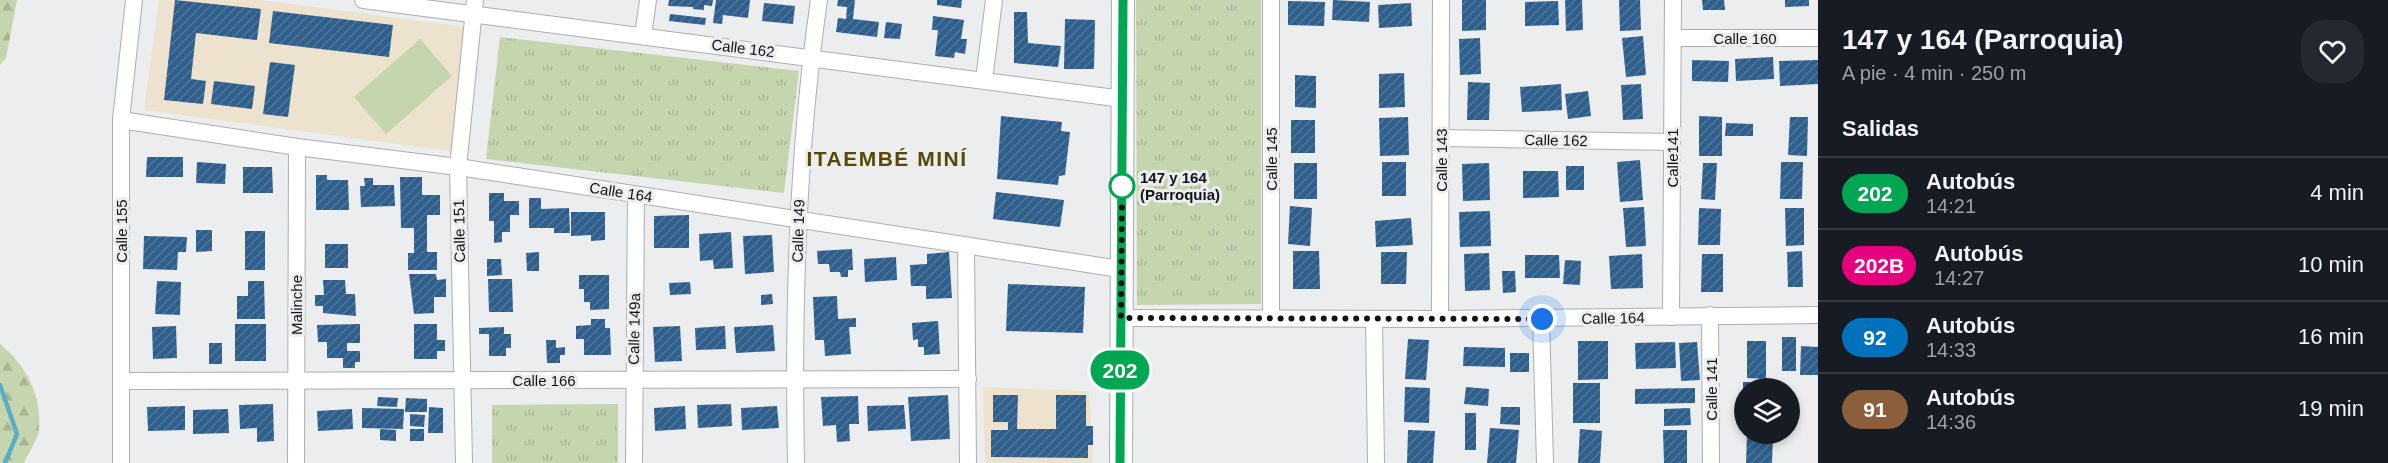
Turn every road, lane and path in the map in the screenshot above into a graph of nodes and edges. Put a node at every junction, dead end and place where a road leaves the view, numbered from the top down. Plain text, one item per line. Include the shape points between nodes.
1 (134, 0) edge
2 (363, 0) edge
3 (648, 0) edge
4 (819, 0) edge
5 (994, 0) edge
6 (1123, 0) edge
7 (1271, 0) edge
8 (1441, 0) edge
9 (1673, 0) edge
10 (474, 7) edge
11 (643, 36) junction
12 (1673, 38) junction
13 (1818, 38) edge
14 (810, 56) junction
15 (984, 80) junction
16 (1123, 99) junction
17 (121, 120) junction
18 (1441, 138) junction
19 (1672, 142) junction
20 (297, 147) junction
21 (458, 167) junction
22 (636, 195) junction
23 (797, 218) junction
24 (966, 247) junction
25 (1120, 269) junction
26 (1710, 315) junction
27 (1818, 315) edge
28 (1671, 317) junction
29 (1121, 318) junction
30 (1271, 318) junction
31 (1542, 319) junction
32 (1374, 320) junction
33 (1440, 320) junction
34 (795, 378) junction
35 (295, 380) junction
36 (462, 380) junction
37 (633, 380) junction
38 (968, 380) junction
39 (121, 381) junction
40 (121, 463) edge
41 (296, 463) edge
42 (464, 463) edge
43 (634, 463) edge
44 (796, 463) edge
45 (968, 463) edge
46 (1120, 463) edge
47 (1376, 463) edge
48 (1545, 463) edge
49 (1711, 463) edge

1 - 17 street, Calle 155
2 - 10 street, Calle 162
3 - 11 street
4 - 14 street, Calle 149
5 - 15 street
6 - 16 main road
7 - 30 street, Calle 145
8 - 18 street, Calle 143
9 - 12 street, Calle141
10 - 11 street, Calle 162
10 - 21 street, Calle 151
11 - 14 street, Calle 162
12 - 13 street, Calle 160
12 - 19 street, Calle141
14 - 15 street, Calle 162
14 - 23 street, Calle 149
15 - 16 street, Calle 162
16 - 25 main road
17 - 20 street, Calle 164
17 - 39 street, Calle 155
18 - 19 street, Calle 162
18 - 33 street, Calle 143
19 - 28 street, Calle141
20 - 21 street, Calle 164
20 - 35 street, Malinche
21 - 22 street, Calle 164
21 - 36 street, Calle 151
22 - 23 street, Calle 164
22 - 37 street, Calle 149a
23 - 24 street, Calle 164
23 - 34 street, Calle 149
24 - 25 street, Calle 164
24 - 38 street
25 - 29 main road
26 - 27 street, Calle 164
26 - 28 street, Calle 164
26 - 49 street, Calle 141
28 - 31 street, Calle 164
29 - 30 street, Calle 164
29 - 46 main road
30 - 32 street, Calle 164
31 - 33 street, Calle 164
31 - 48 street
32 - 33 street, Calle 164
32 - 47 street
34 - 37 street, Calle 166
34 - 38 street, Calle 166
34 - 44 street, Calle 149
35 - 36 street, Calle 166
35 - 39 street, Calle 166
35 - 41 street, Malinche
36 - 37 street, Calle 166
36 - 42 street, Calle 151
37 - 43 street, Calle 149a
38 - 45 street
39 - 40 street, Calle 155

